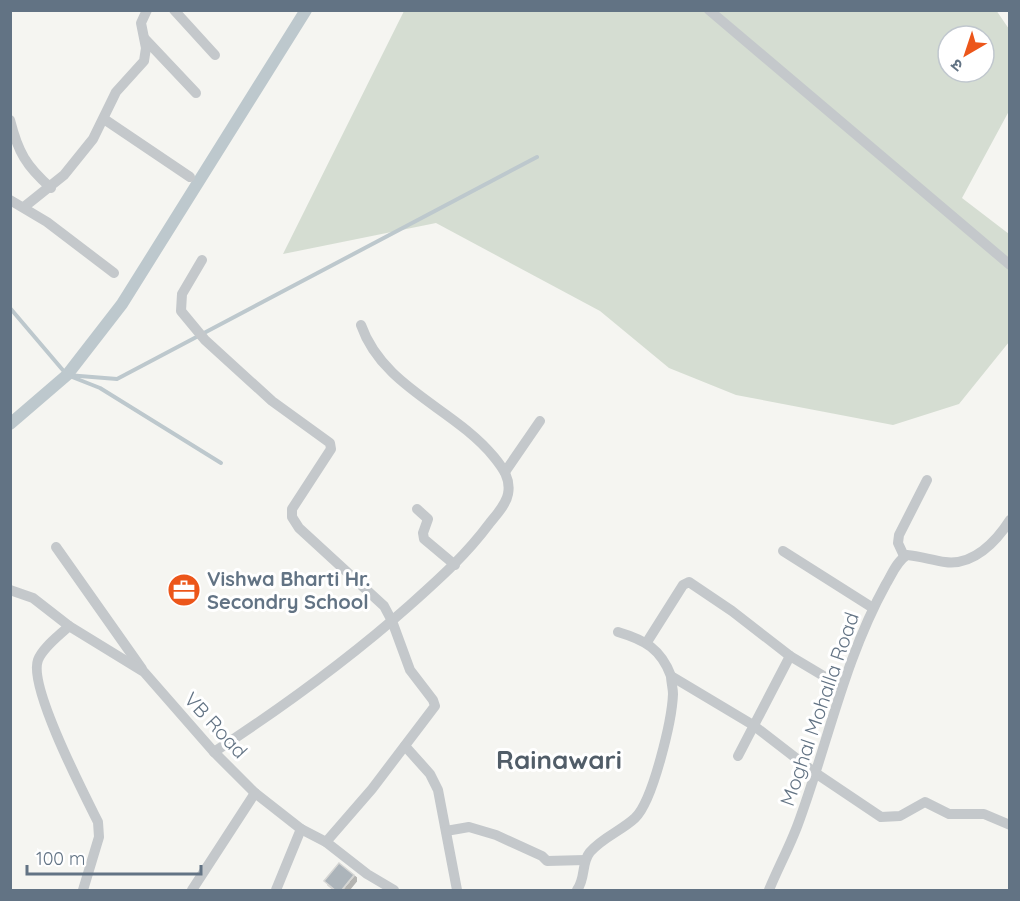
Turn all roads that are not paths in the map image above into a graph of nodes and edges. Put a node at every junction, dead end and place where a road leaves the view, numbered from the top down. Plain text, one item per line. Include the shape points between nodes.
1 (147, 10) edge
2 (174, 10) edge
3 (710, 10) edge
4 (144, 38) junction
5 (215, 55) dead end
6 (196, 93) dead end
7 (104, 118) junction
8 (10, 120) edge
9 (190, 177) dead end
10 (51, 188) junction
11 (10, 200) edge
12 (24, 207) junction
13 (202, 260) dead end
14 (1010, 266) edge
15 (114, 273) dead end
16 (361, 325) dead end
17 (540, 421) dead end
18 (505, 472) junction
19 (927, 480) dead end
20 (417, 510) dead end
21 (1010, 520) edge
22 (57, 547) dead end
23 (783, 551) dead end
24 (904, 556) junction
25 (455, 565) junction
26 (10, 590) edge
27 (873, 608) junction
28 (392, 621) junction
29 (69, 626) junction
30 (618, 632) dead end
31 (647, 642) junction
32 (790, 656) junction
33 (144, 672) junction
34 (671, 676) junction
35 (842, 687) junction
36 (753, 725) junction
37 (405, 746) junction
38 (214, 752) junction
39 (738, 756) dead end
40 (814, 772) junction
41 (255, 793) junction
42 (1010, 825) edge
43 (302, 830) junction
44 (446, 831) junction
45 (326, 842) junction
46 (585, 860) junction
47 (82, 891) edge
48 (192, 891) edge
49 (276, 891) edge
50 (394, 891) edge
51 (457, 891) edge
52 (578, 891) edge
53 (769, 891) edge

1 - 4 street via 141,24
2 - 5 street
3 - 14 street
4 - 6 street
4 - 7 street via 144,60 116,92
7 - 9 street
7 - 10 street via 82,153
8 - 10 street via 26,162
10 - 12 street
11 - 12 street
12 - 15 street
13 - 28 street via 189,277 180,306 205,340 272,401 330,443 331,449 292,509 292,517 299,528 367,588
16 - 18 street via 371,350 383,365 478,440
17 - 18 street
18 - 25 street via 509,490 505,502
19 - 24 street via 899,536
20 - 25 street via 428,519 424,539
21 - 24 street via 995,540 968,560 947,563
22 - 33 street
23 - 27 street
24 - 27 street, Moghal Mohalla Road
25 - 28 street
26 - 29 street, VB Road via 33,598
27 - 35 street, Moghal Mohalla Road
28 - 37 street via 410,670 435,706
28 - 38 street via 276,711
29 - 33 street, VB Road
29 - 47 street via 38,659 37,672 58,737 98,822 99,837
30 - 31 street
31 - 32 street via 683,585 689,582
31 - 34 street via 666,663
32 - 35 street
32 - 36 street
33 - 38 street, VB Road
34 - 36 street
34 - 46 street via 673,694 668,723 656,776 645,801 634,818 609,835
35 - 40 street, Moghal Mohalla Road
36 - 39 street
36 - 40 street
37 - 44 street via 438,789
37 - 45 street
38 - 41 street, VB Road
40 - 42 street via 881,817 900,816 925,802 949,814 984,814
40 - 53 street, Moghal Mohalla Road via 798,824
41 - 43 street, VB Road
41 - 48 street
43 - 45 street, VB Road
43 - 49 street
44 - 46 street via 470,827 496,835 547,861
44 - 51 street
45 - 50 street, VB Road
46 - 52 street

